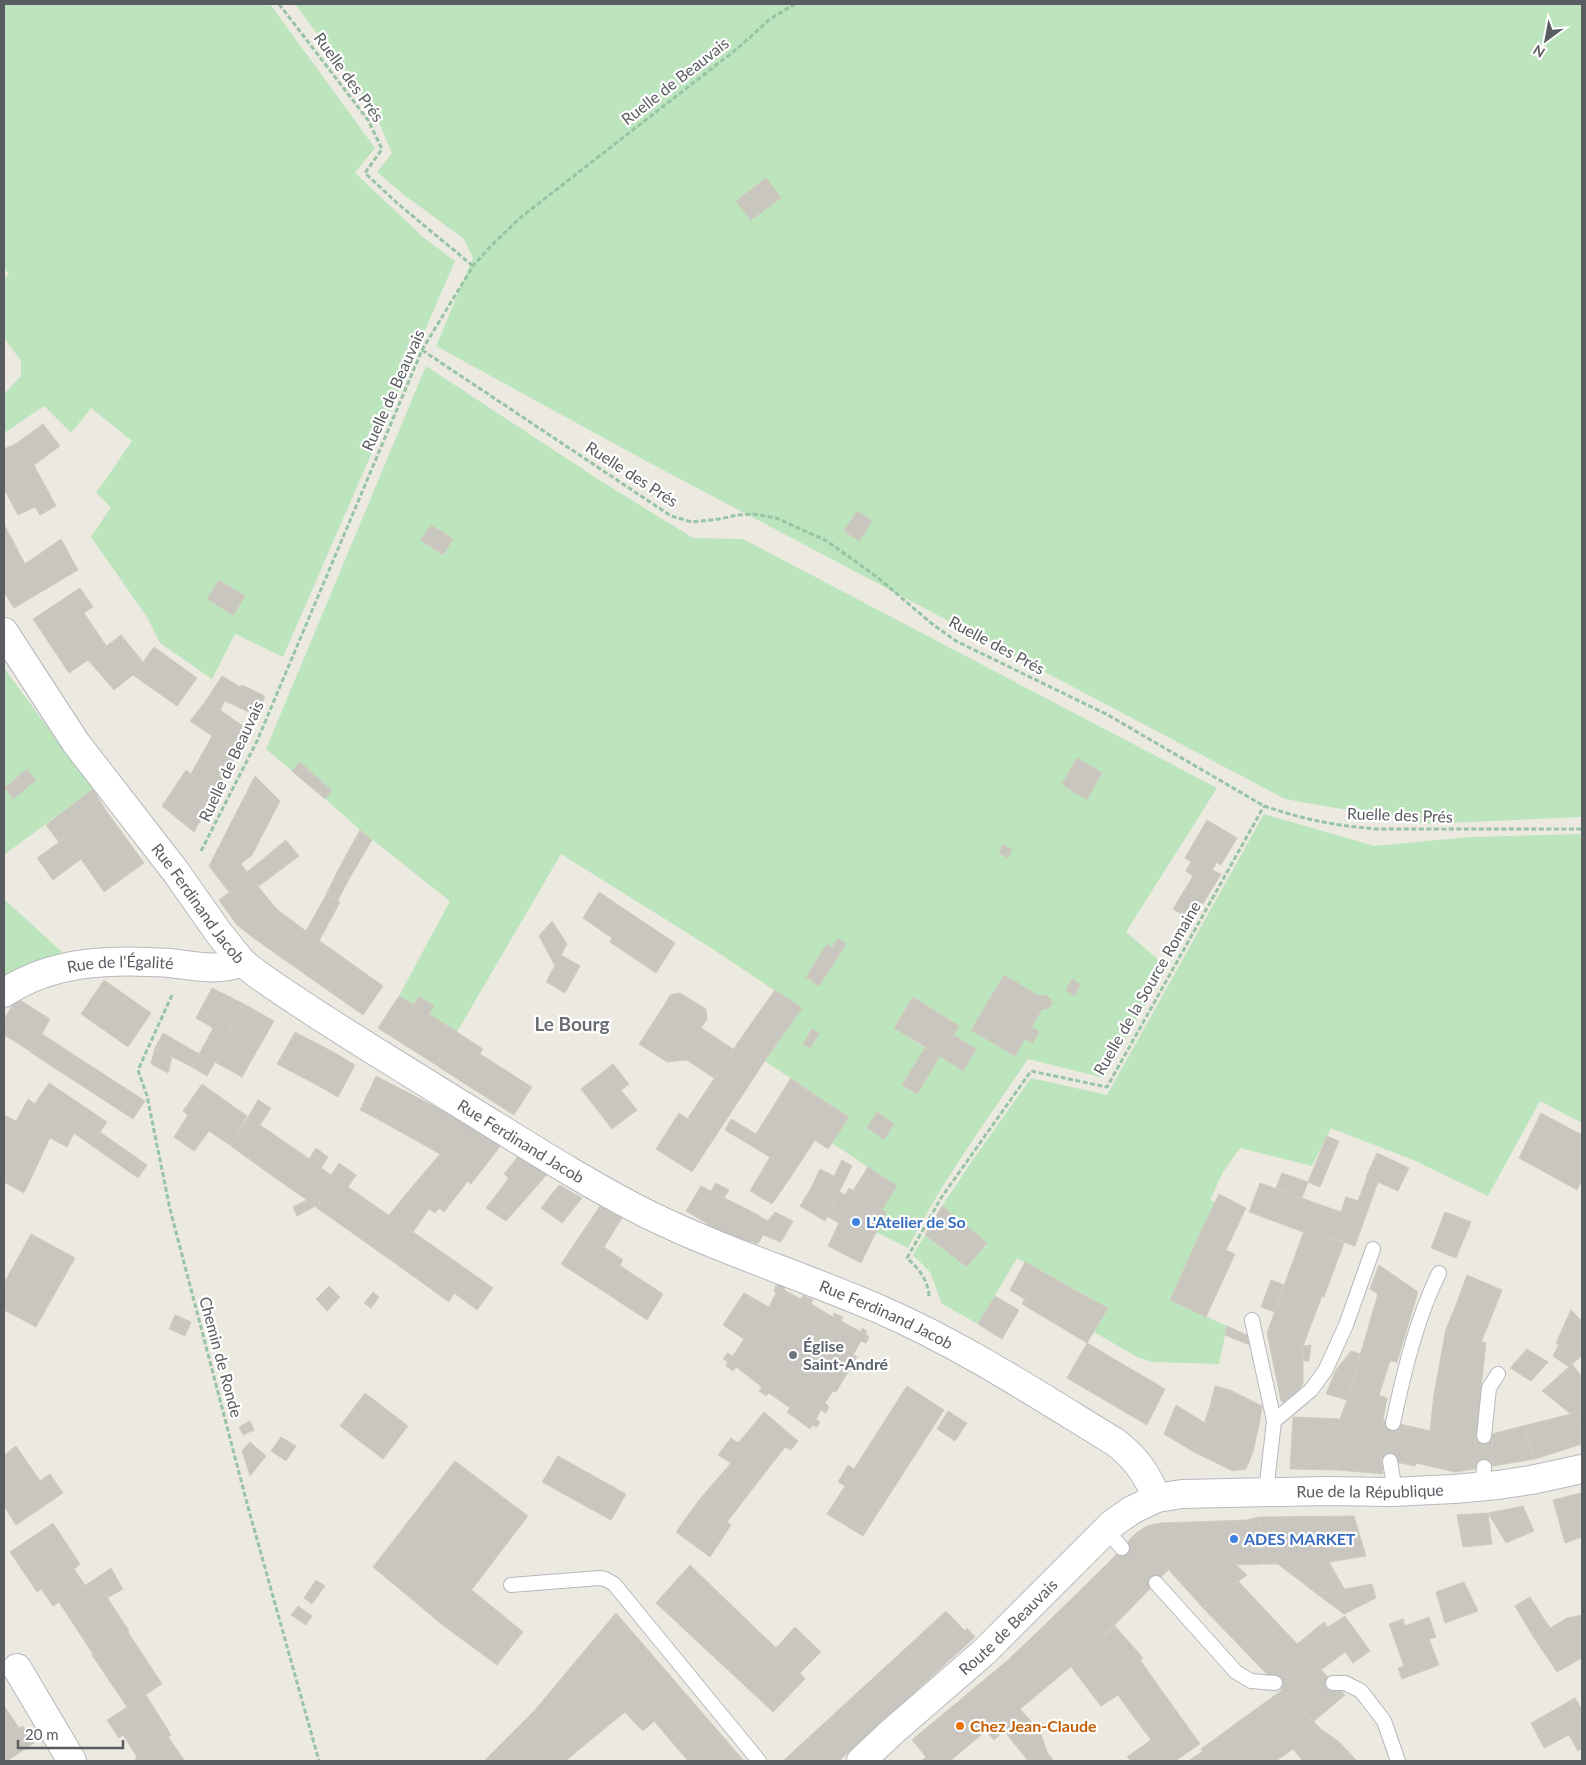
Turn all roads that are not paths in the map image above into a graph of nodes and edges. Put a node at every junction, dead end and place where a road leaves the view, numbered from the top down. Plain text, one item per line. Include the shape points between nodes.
1 (4, 632) edge
2 (242, 962) junction
3 (4, 994) edge
4 (1373, 1249) dead end
5 (1439, 1273) dead end
6 (1252, 1320) dead end
7 (1498, 1374) dead end
8 (1274, 1420) junction
9 (1393, 1423) dead end
10 (1484, 1436) dead end
11 (1390, 1461) dead end
12 (1582, 1469) edge
13 (1395, 1491) junction
14 (1266, 1492) junction
15 (1157, 1498) junction
16 (1156, 1583) dead end
17 (511, 1585) dead end
18 (17, 1668) dead end
19 (1275, 1683) dead end
20 (1333, 1683) dead end
21 (72, 1761) edge
22 (759, 1761) edge
23 (861, 1761) edge
24 (1398, 1761) edge

1 - 2 street, Rue Ferdinand Jacob via 76,743
2 - 3 street, Rue de l'Égalité via 219,968 150,962 76,964 14,987
2 - 15 street, Rue Ferdinand Jacob via 282,992 367,1046 553,1161 647,1214 880,1309 945,1340 1006,1375 1130,1454 1142,1468
4 - 8 lane via 1346,1325 1325,1371 1311,1390
5 - 9 lane via 1415,1336
6 - 8 lane
7 - 10 lane via 1489,1388
8 - 14 lane
11 - 13 lane
12 - 13 street, Rue de la République via 1531,1480 1483,1477
13 - 14 street, Rue de la République
14 - 15 street, Rue de la République via 1182,1494
15 - 23 street, Route de Beauvais via 1132,1510 1114,1539
16 - 19 lane via 1236,1672 1251,1681
17 - 22 lane via 599,1578 614,1584
18 - 21 street
20 - 24 lane via 1361,1691 1384,1721

